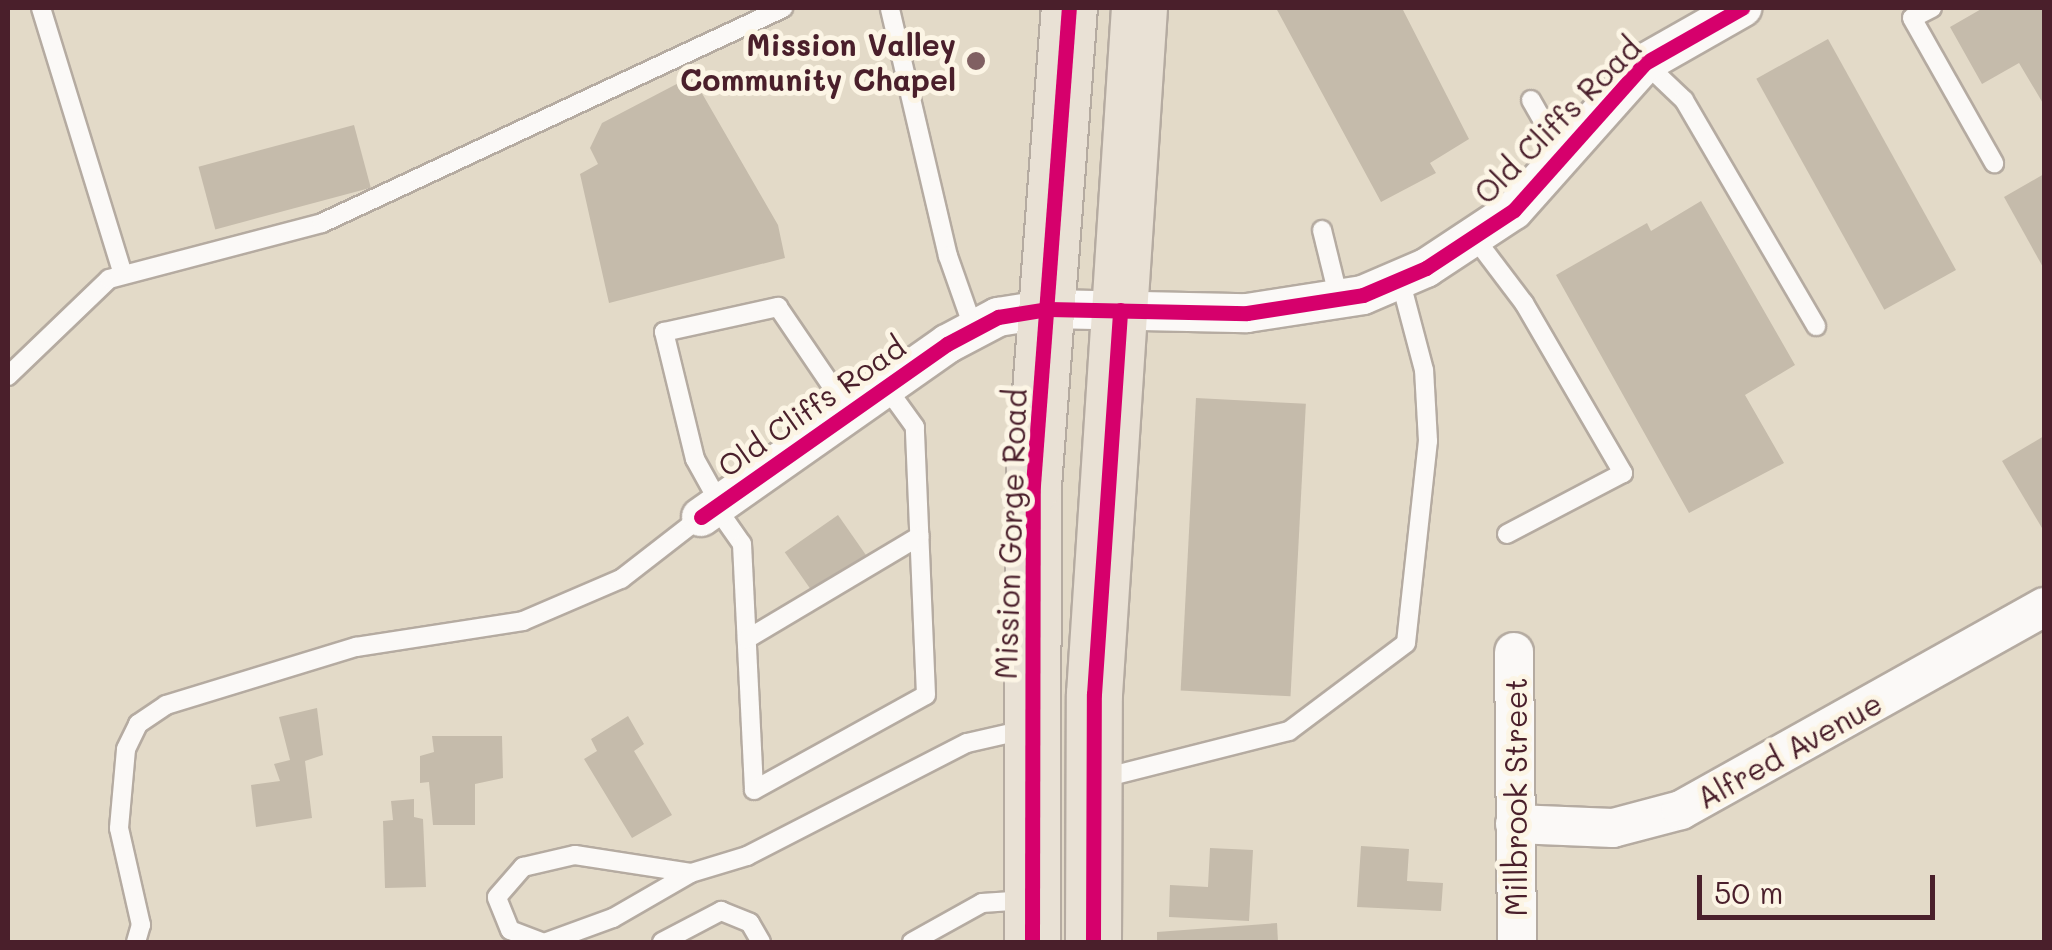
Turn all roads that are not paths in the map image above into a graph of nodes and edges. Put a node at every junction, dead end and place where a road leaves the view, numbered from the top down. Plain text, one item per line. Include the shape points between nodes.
1 (40, 8) edge
2 (783, 8) edge
3 (1069, 8) edge
4 (1140, 8) edge
5 (1742, 8) edge
6 (1932, 8) edge
7 (890, 9) edge
8 (1645, 63) junction
9 (1532, 100) dead end
10 (1563, 156) junction
11 (1994, 163) dead end
12 (1322, 230) dead end
13 (1474, 236) junction
14 (123, 275) junction
15 (1400, 279) junction
16 (1338, 299) junction
17 (1048, 309) junction
18 (1120, 310) junction
19 (1816, 326) dead end
20 (974, 330) junction
21 (8, 376) edge
22 (886, 387) junction
23 (850, 413) junction
24 (712, 509) junction
25 (1506, 534) dead end
26 (920, 536) junction
27 (2044, 607) edge
28 (747, 638) junction
29 (1514, 652) dead end
30 (1033, 728) junction
31 (1094, 780) junction
32 (1515, 824) junction
33 (691, 874) junction
34 (1032, 921) edge
35 (136, 942) edge
36 (544, 942) edge
37 (662, 942) edge
38 (762, 942) edge
39 (912, 942) edge
40 (1093, 942) edge
41 (1516, 942) edge

1 - 14 lane
2 - 14 lane via 322,223
3 - 17 main road, Mission Gorge Road
4 - 18 main road
5 - 8 street, Old Cliffs Road
6 - 11 lane via 1912,18
7 - 20 lane via 948,256
8 - 10 street, Old Cliffs Road
8 - 19 lane via 1684,100
9 - 10 lane
10 - 13 street, Old Cliffs Road via 1514,210
12 - 16 lane
13 - 15 street, Old Cliffs Road
13 - 25 lane via 1524,303 1623,473
14 - 21 lane via 109,279
15 - 16 street, Old Cliffs Road
15 - 31 lane via 1424,370 1428,441 1406,643 1289,731 1199,759
16 - 18 street, Old Cliffs Road via 1247,313
17 - 18 street, Old Cliffs Road
17 - 20 street, Old Cliffs Road via 998,317
17 - 30 main road, Mission Gorge Road via 1033,485
18 - 31 main road via 1104,491
20 - 22 street, Old Cliffs Road
22 - 23 street, Old Cliffs Road
22 - 26 lane via 915,427
23 - 24 street, Old Cliffs Road
23 - 24 lane via 778,308 664,332
24 - 28 lane via 742,544
24 - 35 lane via 622,579 523,621 356,646 166,705 138,724 126,749 120,828 141,925
26 - 28 lane
26 - 28 lane via 926,695 754,790
27 - 32 street, Alfred Avenue via 1681,810 1613,828
29 - 32 street, Millbrook Street
30 - 33 lane via 967,743 746,856
30 - 34 main road, Mission Gorge Road
31 - 40 main road
32 - 41 street, Millbrook Street
33 - 36 lane via 612,918
33 - 36 lane via 575,855 523,868 497,897 510,930
34 - 39 lane via 982,904
37 - 38 lane via 722,911 750,923

